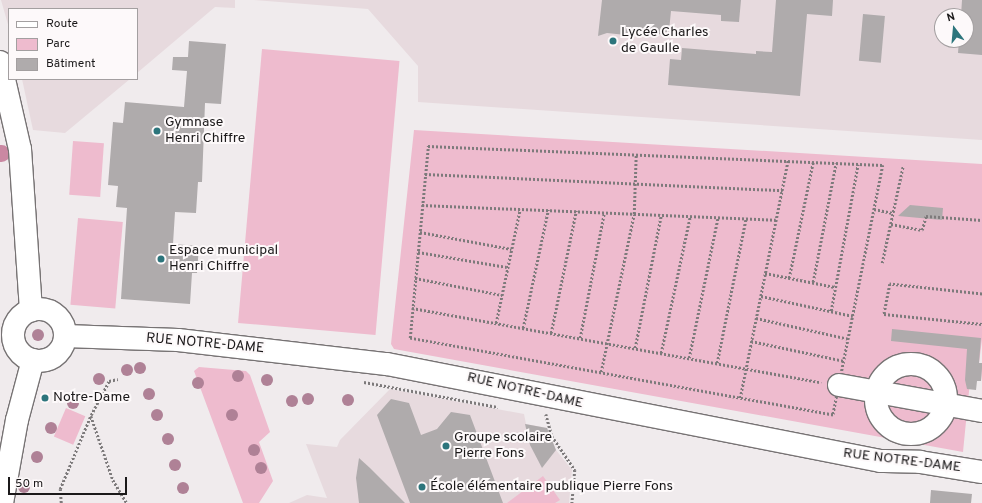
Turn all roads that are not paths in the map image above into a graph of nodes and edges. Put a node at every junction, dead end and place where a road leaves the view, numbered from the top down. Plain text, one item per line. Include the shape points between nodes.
1 (0, 62) edge
2 (32, 311) junction
3 (7, 335) edge
4 (65, 336) junction
5 (33, 360) junction
6 (832, 384) road end
7 (876, 392) junction
8 (945, 405) junction
9 (982, 412) edge
10 (982, 472) edge
11 (2, 503) edge

1 - 2 street via 20,149
2 - 3 street via 18,320
2 - 4 street via 47,311 54,315 64,328
3 - 5 street via 18,350
4 - 5 street via 60,351 54,356 47,360
4 - 10 street, RUE NOTRE-DAME via 149,338 245,346 387,364 881,461 920,462
5 - 11 street via 17,420
6 - 7 street
7 - 8 street
7 - 8 street via 884,376 891,370 917,364 934,372 940,379 946,396
7 - 8 street via 877,410 882,418 891,428 904,433 922,432 930,428 942,414
8 - 9 street

